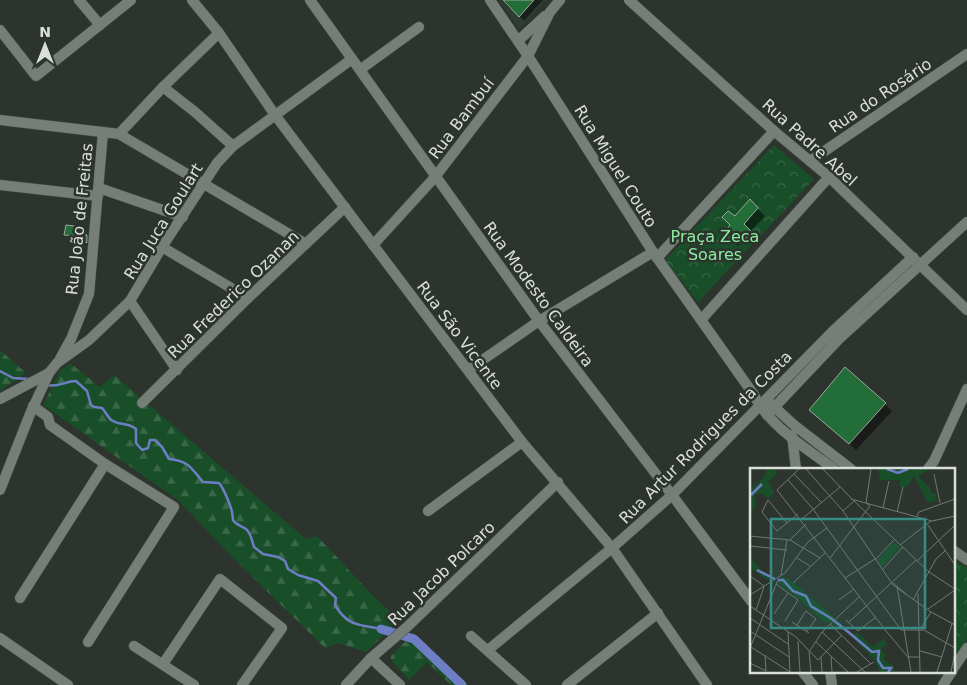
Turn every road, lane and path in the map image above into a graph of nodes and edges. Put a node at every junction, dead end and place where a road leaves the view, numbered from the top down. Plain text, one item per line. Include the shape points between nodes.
1 (79, 0) edge
2 (131, 0) edge
3 (193, 0) edge
4 (310, 0) edge
5 (490, 0) edge
6 (560, 0) edge
7 (629, 0) edge
8 (550, 12) junction
9 (100, 25) junction
10 (419, 27) dead end
11 (0, 30) edge
12 (218, 33) junction
13 (518, 41) junction
14 (967, 54) edge
15 (528, 56) junction
16 (352, 58) junction
17 (361, 69) junction
18 (163, 87) junction
19 (275, 116) junction
20 (0, 120) edge
21 (774, 131) junction
22 (103, 132) junction
23 (119, 134) junction
24 (232, 146) junction
25 (810, 161) junction
26 (435, 177) junction
27 (828, 177) junction
28 (204, 183) junction
29 (0, 185) edge
30 (99, 192) junction
31 (345, 207) junction
32 (183, 217) junction
33 (967, 222) edge
34 (306, 244) junction
35 (373, 245) junction
36 (162, 247) junction
37 (655, 255) junction
38 (916, 261) junction
39 (248, 298) junction
40 (130, 301) junction
41 (967, 310) edge
42 (700, 320) junction
43 (539, 322) junction
44 (836, 335) junction
45 (58, 363) junction
46 (177, 370) junction
47 (468, 370) junction
48 (49, 372) junction
49 (17, 390) junction
50 (967, 390) edge
51 (0, 399) edge
52 (35, 402) junction
53 (762, 402) junction
54 (142, 404) dead end
55 (774, 406) junction
56 (767, 415) junction
57 (794, 425) junction
58 (791, 436) junction
59 (522, 442) junction
60 (819, 443) junction
61 (814, 454) junction
62 (105, 464) junction
63 (796, 465) edge
64 (932, 466) edge
65 (833, 468) edge
66 (850, 468) edge
67 (558, 482) junction
68 (0, 490) edge
69 (672, 495) junction
70 (428, 511) dead end
71 (612, 548) junction
72 (954, 551) edge
73 (967, 560) edge
74 (20, 598) dead end
75 (750, 600) edge
76 (658, 614) junction
77 (471, 636) dead end
78 (0, 638) edge
79 (88, 642) dead end
80 (134, 646) dead end
81 (967, 648) edge
82 (488, 650) junction
83 (371, 658) junction
84 (163, 664) junction
85 (954, 668) edge
86 (803, 672) edge
87 (830, 672) edge
88 (942, 672) edge
89 (952, 672) edge
90 (68, 685) edge
91 (194, 685) edge
92 (242, 685) edge
93 (346, 685) edge
94 (400, 685) edge
95 (526, 685) edge
96 (567, 685) edge
97 (707, 685) edge
98 (812, 685) edge
99 (832, 685) edge
100 (943, 685) edge

1 - 9 street
2 - 9 street
3 - 12 street, Rua São Vicente
4 - 16 street, Rua Modesto Caldeira
5 - 13 street, Rua Miguel Couto
6 - 8 street, Rua Bambuí
7 - 21 street, Rua Padre Abel
8 - 13 street
8 - 15 street, Rua Bambuí
9 - 11 street via 36,76
10 - 17 street
12 - 18 street, Rua João de Freitas
12 - 19 street, Rua São Vicente
13 - 15 street, Rua Miguel Couto
14 - 25 street, Rua do Rosário
15 - 26 street, Rua Bambuí
15 - 37 street, Rua Miguel Couto
16 - 17 street, Rua Modesto Caldeira
16 - 19 street, Rua Juca Goulart
17 - 26 street, Rua Modesto Caldeira
18 - 23 street, Rua João de Freitas
18 - 24 street
19 - 24 street, Rua Juca Goulart
19 - 31 street, Rua São Vicente
20 - 22 street
21 - 25 street, Rua Padre Abel
21 - 37 street
22 - 23 street
22 - 30 street, Rua João de Freitas
23 - 28 street
24 - 28 street, Rua Juca Goulart
25 - 27 street, Rua Padre Abel
26 - 35 street, Rua Bambuí
26 - 43 street, Rua Modesto Caldeira
27 - 38 street, Rua Padre Abel
27 - 42 street
28 - 32 street, Rua Juca Goulart
28 - 34 street
29 - 30 street
30 - 32 street
30 - 45 street, Rua João de Freitas via 89,294
31 - 34 street, Rua Frederico Ozanan
31 - 35 street, Rua São Vicente
32 - 36 street, Rua Juca Goulart
33 - 38 street, Rua Artur Rodrigues da Costa
34 - 39 street, Rua Frederico Ozanan
35 - 47 street, Rua São Vicente
36 - 39 street
36 - 40 street, Rua Juca Goulart
37 - 42 street, Rua Miguel Couto
37 - 43 street
38 - 41 street, Rua Padre Abel
38 - 44 street, Rua Artur Rodrigues da Costa
39 - 46 street, Rua Frederico Ozanan
40 - 45 street, Rua Juca Goulart via 89,340
40 - 46 street
42 - 53 street, Rua Miguel Couto
43 - 47 street
43 - 69 street, Rua Modesto Caldeira
44 - 53 street, Rua Artur Rodrigues da Costa
44 - 55 street, Rua Artur Rodrigues da Costa
45 - 48 street, Rua Juca Goulart
46 - 54 street, Rua Frederico Ozanan
47 - 59 street, Rua São Vicente
48 - 49 street, Rua Juca Goulart
48 - 52 street
49 - 51 street, Rua Juca Goulart
49 - 52 street via 32,391
50 - 64 street
52 - 62 street via 50,425
52 - 68 street
53 - 55 street, Rua Miguel Couto
53 - 56 street, Rua Miguel Couto
53 - 69 street, Rua Artur Rodrigues da Costa
55 - 56 street, Rua Artur Rodrigues da Costa
55 - 57 street, Rua Miguel Couto
56 - 58 street, Rua Miguel Couto
57 - 58 street
57 - 60 street, Rua Miguel Couto
58 - 61 street, Rua Miguel Couto
58 - 63 street
59 - 67 street, Rua São Vicente
59 - 70 street
60 - 61 street via 813,445
60 - 66 street, Rua Miguel Couto
61 - 63 street via 801,457
61 - 65 street, Rua Miguel Couto
62 - 74 street
62 - 79 street via 174,508
67 - 71 street, Rua São Vicente
67 - 83 street, Rua Jacob Polcaro
69 - 71 street, Rua Artur Rodrigues da Costa
69 - 75 street, Rua Modesto Caldeira
71 - 76 street, Rua São Vicente
71 - 82 street, Rua Artur Rodrigues da Costa
72 - 73 street
76 - 96 street
76 - 97 street, Rua São Vicente
77 - 82 street
78 - 90 street
80 - 84 street
81 - 85 street
82 - 95 street
83 - 93 street, Rua Jacob Polcaro
83 - 94 street
84 - 91 street
84 - 92 street via 220,579 282,628
86 - 98 street
87 - 99 street
88 - 100 street
89 - 100 street

